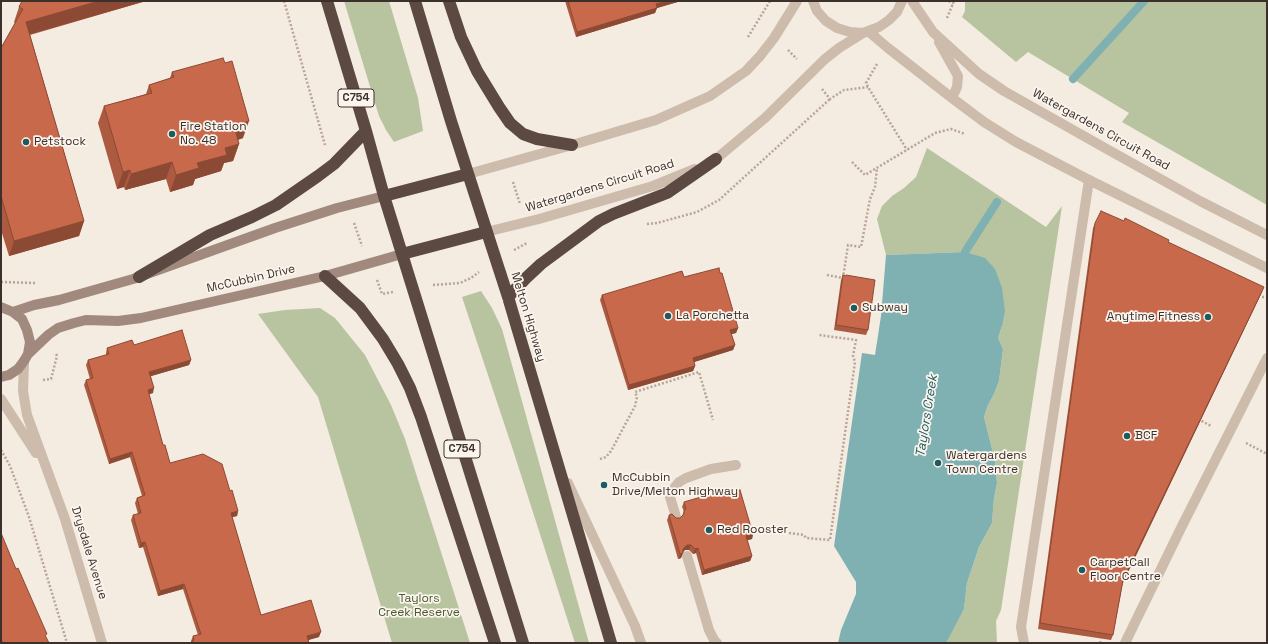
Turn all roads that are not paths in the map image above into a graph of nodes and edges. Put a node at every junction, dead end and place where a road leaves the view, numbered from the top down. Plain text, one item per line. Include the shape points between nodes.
1 (327, 1) edge
2 (415, 1) edge
3 (449, 1) edge
4 (797, 1) edge
5 (813, 1) edge
6 (902, 1) edge
7 (912, 1) edge
8 (866, 32) junction
9 (933, 32) junction
10 (952, 98) junction
11 (366, 131) junction
12 (572, 146) junction
13 (716, 159) junction
14 (468, 174) junction
15 (1089, 180) junction
16 (384, 196) junction
17 (486, 232) junction
18 (1267, 235) edge
19 (402, 254) junction
20 (1267, 268) edge
21 (325, 276) junction
22 (139, 277) junction
23 (508, 297) junction
24 (1, 307) edge
25 (13, 312) junction
26 (26, 358) junction
27 (1267, 358) edge
28 (1, 377) edge
29 (1, 398) edge
30 (557, 461) junction
31 (736, 465) dead end
32 (48, 471) junction
33 (676, 517) edge
34 (687, 556) dead end
35 (102, 643) edge
36 (495, 643) edge
37 (523, 643) edge
38 (611, 643) edge
39 (641, 643) edge
40 (718, 643) edge
41 (1024, 643) edge
42 (1125, 643) edge

1 - 11 highway, C754
2 - 14 highway, Melton Highway
3 - 12 highway via 461,37 477,71 510,123 523,134
4 - 12 street via 774,38 746,72 710,96 656,120
5 - 8 street via 817,11 837,28 850,32
6 - 8 street, Watergardens Circuit Road via 897,12 889,20
7 - 9 street, Watergardens Circuit Road
8 - 10 street
8 - 13 street, Watergardens Circuit Road via 825,59 765,118
9 - 10 street, Watergardens Circuit Road via 958,76
9 - 18 street, Watergardens Circuit Road via 979,74 1004,91 1200,201
10 - 15 street via 1016,142
11 - 16 highway, C754
11 - 22 highway via 334,164 276,205 210,236
12 - 14 street
13 - 17 street, Watergardens Circuit Road via 653,186
13 - 23 highway via 667,193 599,221 541,264
14 - 16 highway
14 - 17 highway, Melton Highway
15 - 20 street
15 - 41 street via 1021,627
16 - 19 highway, C754
16 - 22 street via 275,228
17 - 19 highway, McCubbin Drive
17 - 23 highway, Melton Highway
19 - 21 street, McCubbin Drive
19 - 37 highway, C754
21 - 26 street, McCubbin Drive via 141,318 74,322 48,335
21 - 36 highway via 360,308 383,339 410,388
22 - 25 street
23 - 30 highway, Melton Highway
24 - 25 street
25 - 26 street via 28,330 30,342
26 - 28 street, McCubbin Drive via 18,369
26 - 32 street, Drysdale Avenue via 22,391 27,415
27 - 42 street
29 - 32 street, Drysdale Avenue
30 - 38 highway, Melton Highway
30 - 39 street
31 - 33 street via 711,469 679,482 670,497
32 - 35 street, Drysdale Avenue
34 - 40 street via 710,630

